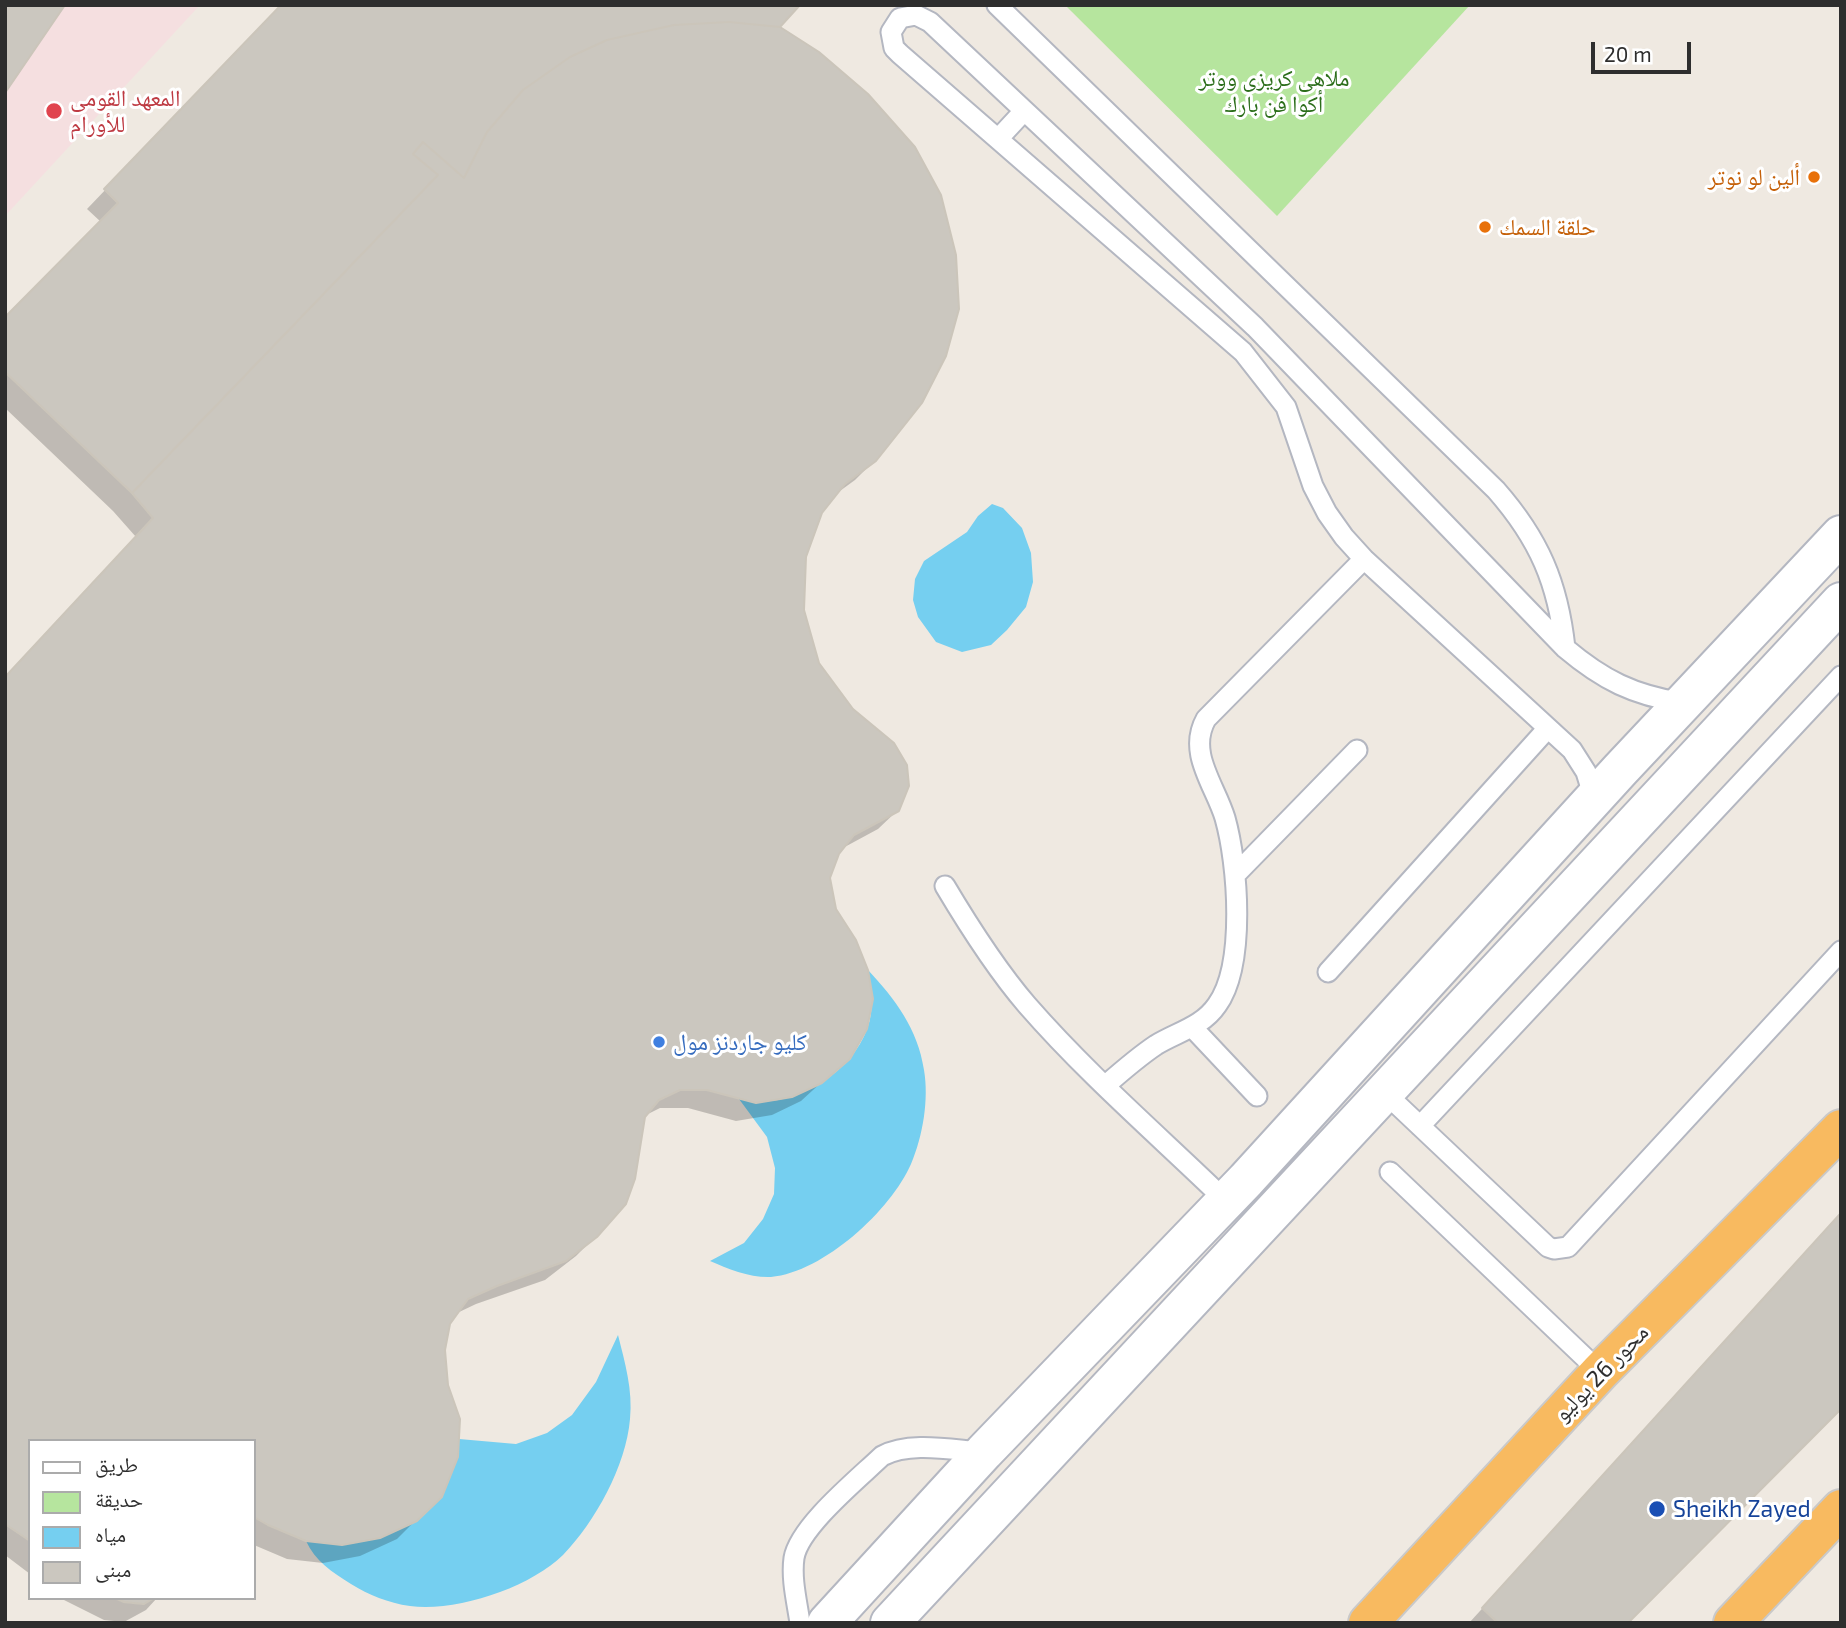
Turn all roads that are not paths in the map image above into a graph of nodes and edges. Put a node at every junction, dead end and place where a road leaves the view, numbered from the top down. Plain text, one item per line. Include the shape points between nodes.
1 (997, 5) edge
2 (1024, 111) junction
3 (998, 139) junction
4 (1841, 535) edge
5 (1364, 559) junction
6 (1841, 602) edge
7 (1565, 648) junction
8 (1841, 676) edge
9 (1683, 703) junction
10 (1548, 729) junction
11 (1357, 750) dead end
12 (1594, 798) junction
13 (1236, 874) junction
14 (946, 886) dead end
15 (1841, 951) edge
16 (1328, 972) dead end
17 (1192, 1027) junction
18 (1106, 1085) junction
19 (1384, 1092) junction
20 (1257, 1097) dead end
21 (1420, 1125) junction
22 (1841, 1129) edge
23 (1390, 1172) dead end
24 (1236, 1191) junction
25 (1276, 1209) junction
26 (1600, 1373) junction
27 (984, 1452) junction
28 (1841, 1509) edge
29 (800, 1623) edge
30 (827, 1623) edge
31 (890, 1623) edge
32 (1368, 1623) edge
33 (1733, 1623) edge

1 - 7 lane via 1496,490 1532,536 1545,562
2 - 3 lane
2 - 3 lane via 924,17 900,19 891,32 894,48
2 - 7 lane via 1255,327
3 - 5 lane via 1243,352 1286,407 1313,486 1332,521
4 - 9 street
5 - 10 lane
5 - 13 lane via 1200,729 1198,752 1225,818
6 - 19 street
7 - 9 lane via 1612,682
8 - 21 lane
9 - 12 street
10 - 12 lane via 1580,761
10 - 16 lane
11 - 13 lane
12 - 24 street
13 - 17 lane via 1238,908 1229,978 1217,1006
14 - 18 lane via 970,928 1027,1005
15 - 21 lane via 1568,1247 1548,1247
17 - 18 lane via 1149,1049
17 - 20 lane
18 - 24 lane
19 - 21 lane
19 - 25 street
22 - 26 highway, محور 26 يوليو
23 - 26 lane
24 - 25 street
24 - 27 street
25 - 31 street
26 - 32 highway, محور 26 يوليو
27 - 29 lane via 917,1449 882,1455 803,1534 793,1571
27 - 30 street
28 - 33 highway

